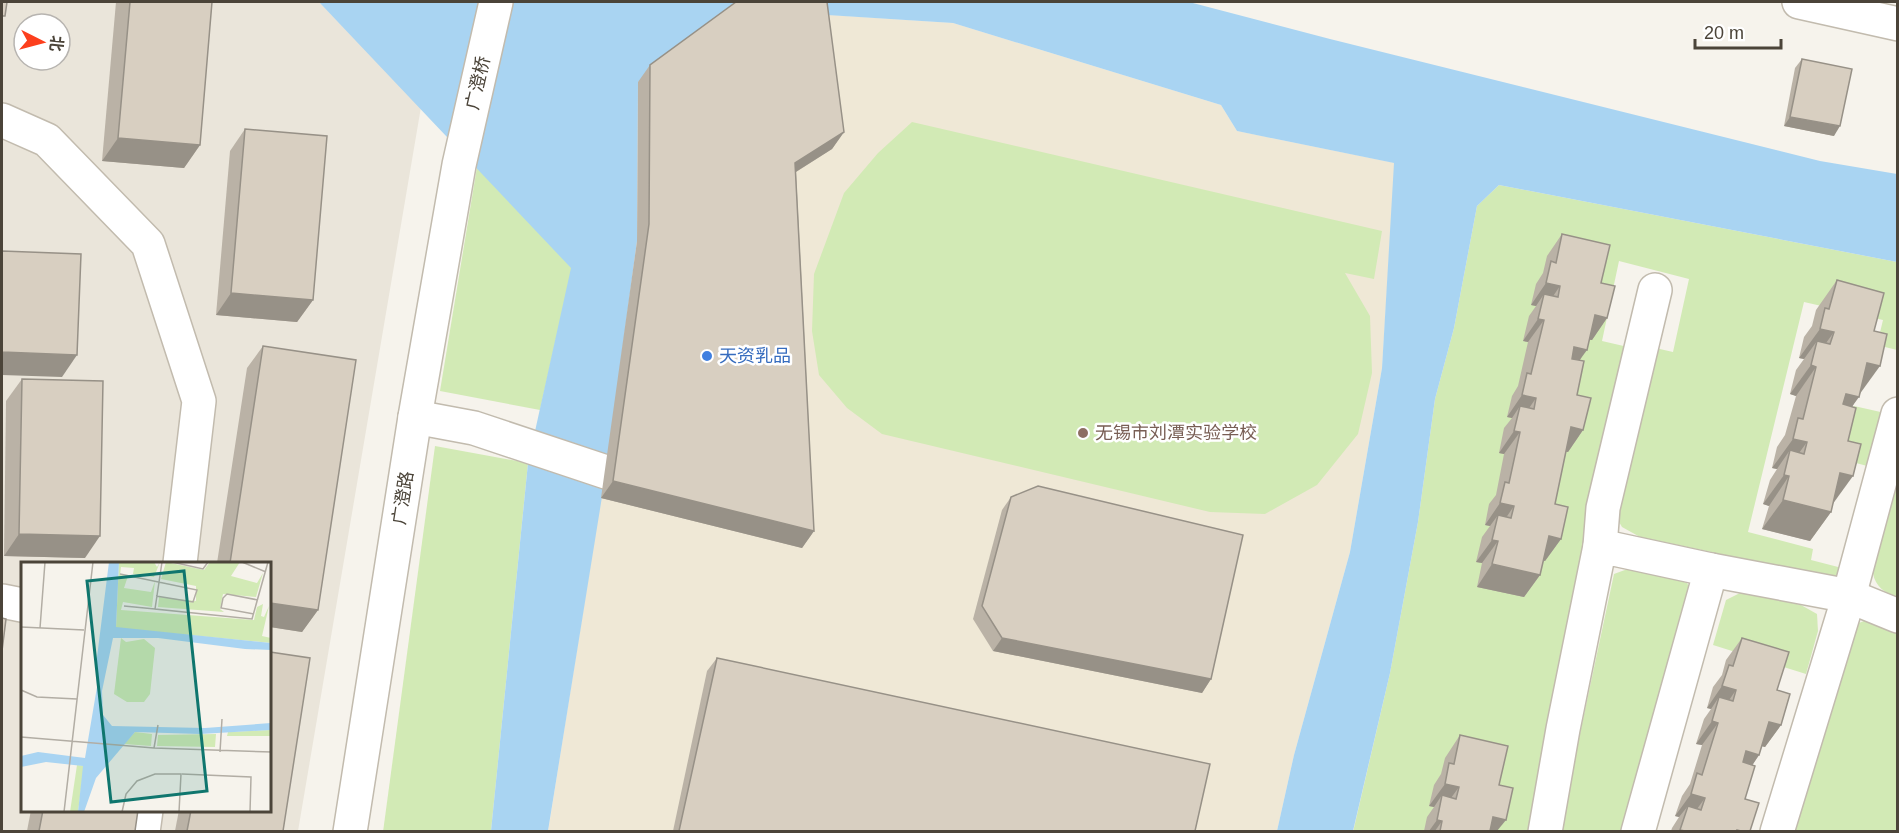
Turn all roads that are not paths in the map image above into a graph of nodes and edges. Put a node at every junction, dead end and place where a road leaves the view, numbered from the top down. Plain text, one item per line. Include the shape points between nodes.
1 (496, 2) edge
2 (1799, 2) edge
3 (1898, 24) edge
4 (2, 120) edge
5 (459, 165) joint
6 (1655, 290) dead end
7 (1898, 414) edge
8 (415, 417) junction
9 (606, 472) dead end
10 (1600, 546) junction
11 (180, 562) edge
12 (1711, 570) junction
13 (1849, 596) junction
14 (2, 601) edge
15 (21, 604) edge
16 (1898, 616) edge
17 (146, 812) edge
18 (143, 831) edge
19 (350, 831) edge
20 (1545, 831) edge
21 (1638, 831) edge
22 (1778, 831) edge

1 - 5 street, 广澄桥
2 - 3 street
4 - 11 street via 47,140 148,244 199,401
5 - 8 street, 广澄路
6 - 10 street via 1603,508
7 - 13 street
8 - 9 street via 474,428
8 - 19 street, 广澄路
10 - 12 street
10 - 20 street
12 - 13 street
12 - 21 street
13 - 16 street
13 - 22 street
14 - 15 street
17 - 18 street

